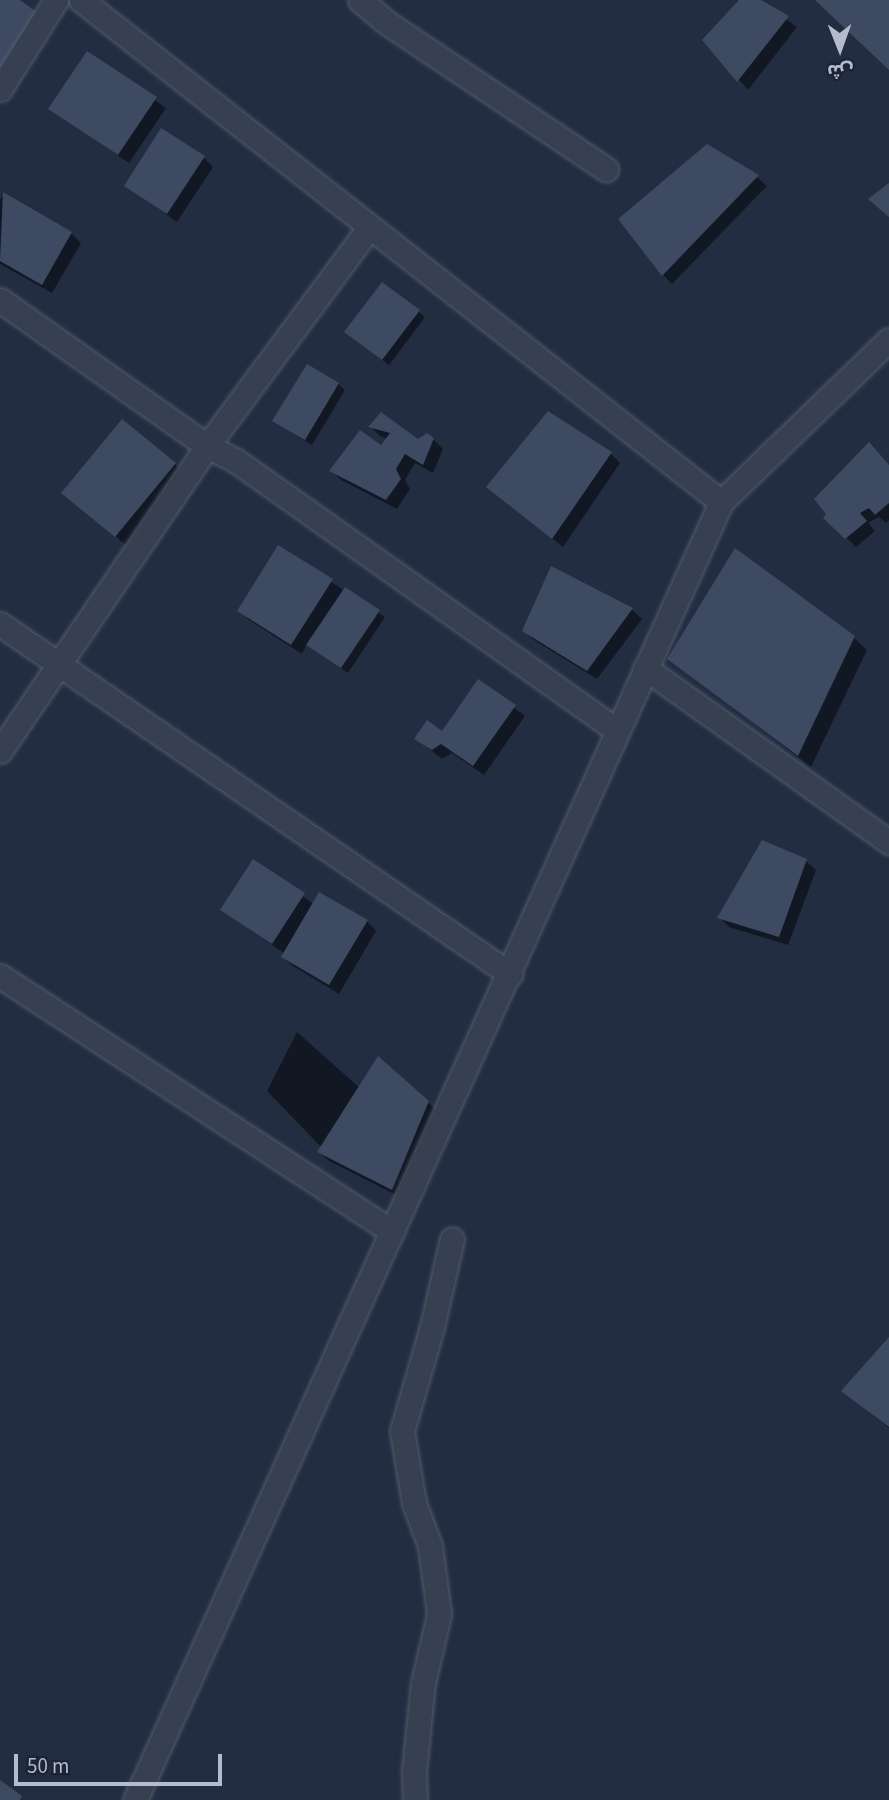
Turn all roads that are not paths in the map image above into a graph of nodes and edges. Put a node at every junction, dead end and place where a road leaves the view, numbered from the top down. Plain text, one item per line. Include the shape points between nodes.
1 (55, 0) edge
2 (80, 0) edge
3 (360, 0) edge
4 (0, 89) edge
5 (606, 169) dead end
6 (369, 228) junction
7 (0, 300) edge
8 (889, 340) edge
9 (880, 363) edge
10 (207, 446) junction
11 (721, 502) junction
12 (0, 624) edge
13 (59, 664) junction
14 (645, 668) junction
15 (617, 730) junction
16 (0, 751) edge
17 (889, 842) edge
18 (510, 974) junction
19 (0, 976) edge
20 (392, 1231) junction
21 (452, 1239) dead end
22 (135, 1800) edge
23 (415, 1800) edge

1 - 4 street
2 - 6 street
3 - 5 street
6 - 10 street
6 - 11 street
7 - 10 street
8 - 9 street
9 - 11 street
10 - 13 street
10 - 15 street via 235,460
11 - 14 street
12 - 13 street
13 - 16 street
13 - 18 street
14 - 15 street
14 - 17 street
15 - 18 street
18 - 20 street
19 - 20 street
20 - 22 street
21 - 23 street via 401,1431 414,1503 430,1546 439,1614 423,1683

